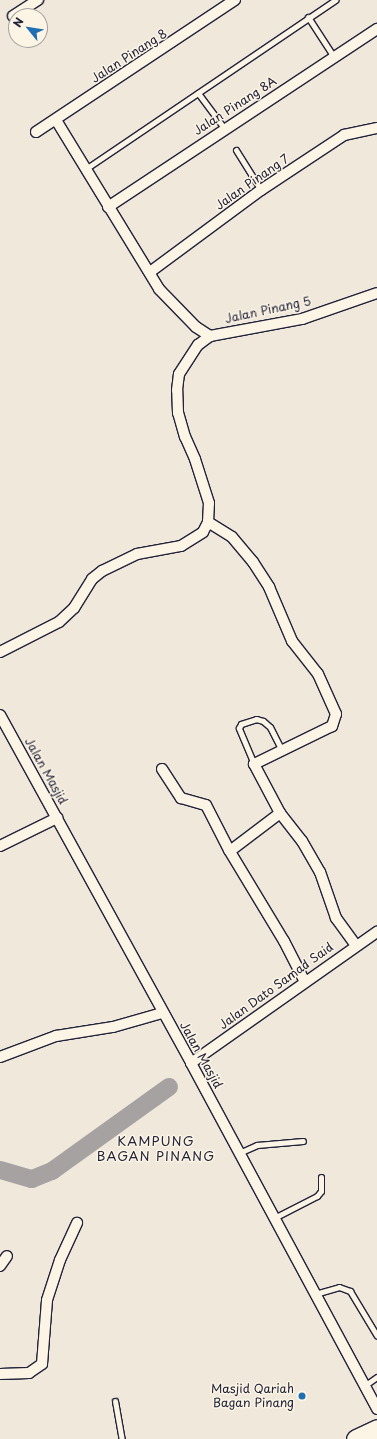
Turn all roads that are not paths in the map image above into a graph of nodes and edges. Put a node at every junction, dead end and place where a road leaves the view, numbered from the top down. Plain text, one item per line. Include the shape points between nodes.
1 (38, 0) edge
2 (235, 0) edge
3 (335, 0) edge
4 (26, 8) edge
5 (308, 17) junction
6 (377, 29) edge
7 (334, 57) junction
8 (198, 93) junction
9 (56, 120) junction
10 (224, 128) junction
11 (377, 128) edge
12 (36, 132) dead end
13 (236, 150) dead end
14 (87, 168) junction
15 (261, 190) junction
16 (108, 207) junction
17 (150, 272) junction
18 (377, 293) edge
19 (210, 336) junction
20 (208, 522) junction
21 (0, 652) edge
22 (0, 715) edge
23 (281, 749) junction
24 (254, 764) junction
25 (162, 769) dead end
26 (280, 813) junction
27 (57, 818) junction
28 (0, 846) edge
29 (230, 851) junction
30 (377, 932) edge
31 (356, 946) junction
32 (305, 982) junction
33 (162, 1013) junction
34 (0, 1057) edge
35 (191, 1063) junction
36 (303, 1141) dead end
37 (238, 1154) junction
38 (321, 1177) dead end
39 (273, 1218) junction
40 (77, 1222) dead end
41 (8, 1256) dead end
42 (0, 1266) edge
43 (314, 1294) junction
44 (377, 1336) edge
45 (0, 1374) edge
46 (377, 1377) edge
47 (364, 1386) junction
48 (115, 1402) dead end
49 (377, 1409) edge
50 (377, 1429) edge
51 (122, 1439) edge
52 (356, 1439) edge

1 - 4 street
2 - 9 street, Jalan Pinang 8
3 - 5 lane
5 - 7 lane
5 - 8 lane
6 - 7 street, Jalan Pinang 8A
7 - 10 street, Jalan Pinang 8A
8 - 10 lane
8 - 14 lane
9 - 12 street, Jalan Pinang 8
9 - 14 street
10 - 16 street, Jalan Pinang 8A
11 - 15 street, Jalan Pinang 7 via 344,135
13 - 15 lane
14 - 16 street
15 - 17 street, Jalan Pinang 7
16 - 17 street
17 - 19 street via 159,290 172,304 196,327
18 - 19 street, Jalan Pinang 5 via 302,319
19 - 20 street via 198,345 179,374 177,390 178,413 209,503
20 - 21 street via 192,541 181,546 137,554 102,572 92,579 74,608 58,622
20 - 23 street via 232,538 253,562 269,588 292,641 318,674 336,714 332,726
22 - 27 street, Jalan Masjid
23 - 24 street
23 - 24 lane via 270,727 263,721 256,719 241,724 239,728
24 - 26 street
25 - 29 street via 181,798 206,804
26 - 29 street
26 - 31 street via 302,841 320,872 336,918
27 - 28 street
27 - 33 street, Jalan Masjid
29 - 32 street via 284,941
30 - 31 street, Jalan Dato Samad Said
31 - 32 street, Jalan Dato Samad Said
32 - 35 street, Jalan Dato Samad Said
33 - 34 street via 113,1028 56,1036
33 - 35 street, Jalan Masjid
35 - 37 street, Jalan Masjid
36 - 37 lane via 257,1144
37 - 39 street, Jalan Masjid
38 - 39 lane via 321,1191 317,1196
39 - 43 street, Jalan Masjid
40 - 45 street via 60,1260 48,1300 42,1364 29,1373
41 - 42 street
43 - 44 lane via 339,1287 350,1290
43 - 47 street, Jalan Masjid
46 - 47 lane
47 - 49 street, Jalan Masjid
48 - 51 lane
50 - 52 highway

